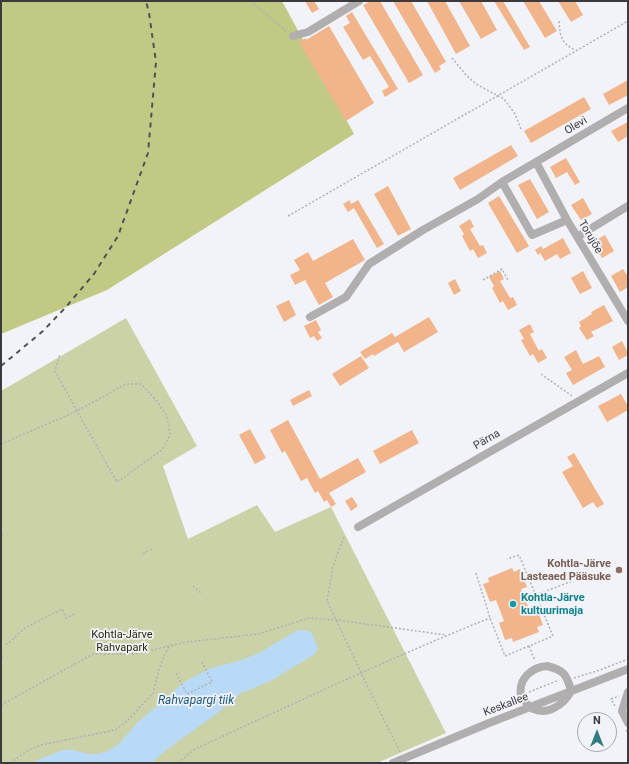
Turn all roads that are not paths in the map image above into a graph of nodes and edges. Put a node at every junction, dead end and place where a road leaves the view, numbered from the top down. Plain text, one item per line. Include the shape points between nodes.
1 (359, 1) edge
2 (293, 36) road end
3 (628, 108) edge
4 (536, 162) junction
5 (502, 182) junction
6 (628, 206) edge
7 (567, 220) junction
8 (577, 237) junction
9 (310, 317) dead end
10 (628, 321) edge
11 (628, 373) edge
12 (358, 527) dead end
13 (628, 669) edge
14 (571, 691) junction
15 (628, 692) edge
16 (530, 707) junction
17 (628, 723) edge
18 (393, 763) edge

1 - 2 street via 308,32
3 - 4 street, Olevi
4 - 5 street, Olevi
4 - 7 street, Torujõe
5 - 7 street via 532,235
5 - 9 street, Olevi via 369,264 346,297
6 - 8 street
7 - 8 street, Torujõe
8 - 10 street, Torujõe
11 - 12 street, Pärna
13 - 14 street, Keskallee
14 - 16 street, Keskallee
14 - 16 street via 568,679 556,668 537,668 527,675 521,688 521,696
15 - 17 street via 622,711
16 - 18 street, Keskallee

